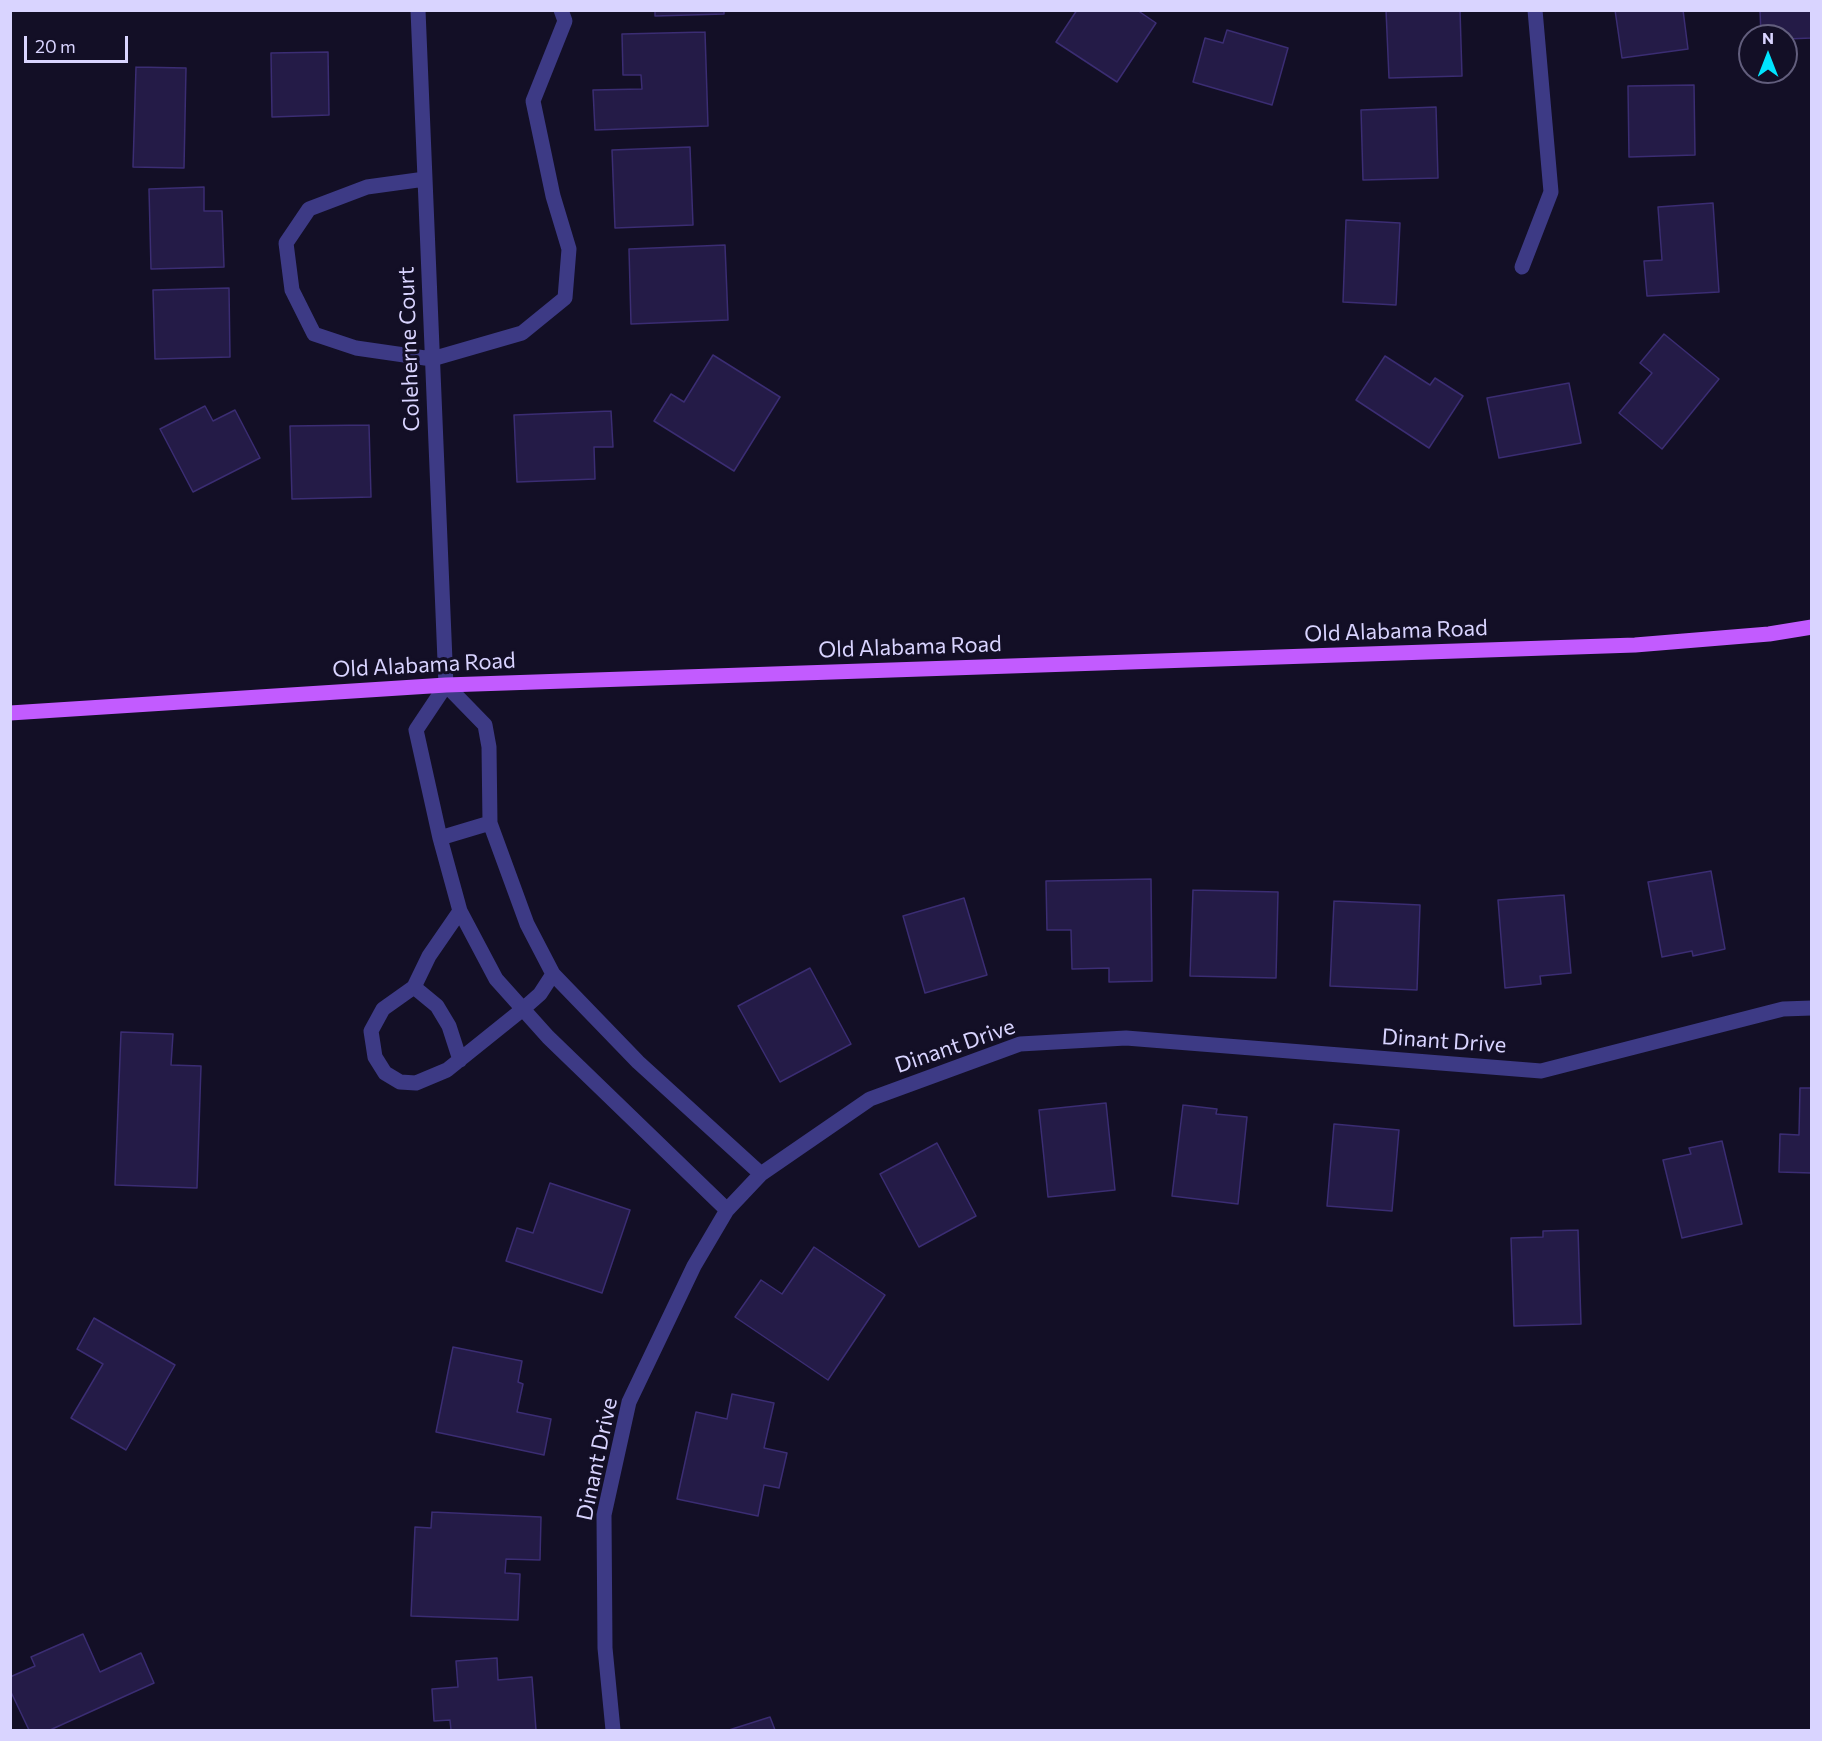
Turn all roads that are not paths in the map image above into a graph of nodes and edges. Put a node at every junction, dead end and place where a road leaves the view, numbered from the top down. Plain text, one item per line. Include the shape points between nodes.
1 (418, 10) edge
2 (561, 10) edge
3 (1535, 10) edge
4 (425, 179) junction
5 (1522, 267) dead end
6 (432, 359) junction
7 (1812, 627) edge
8 (446, 685) junction
9 (10, 713) edge
10 (490, 823) junction
11 (440, 838) junction
12 (460, 911) junction
13 (553, 974) junction
14 (414, 987) junction
15 (1812, 1008) edge
16 (524, 1009) junction
17 (460, 1060) junction
18 (760, 1174) junction
19 (727, 1210) junction
20 (613, 1731) edge

1 - 4 street, Coleherne Court
2 - 6 street via 565,21 533,101 568,249 565,298 522,333
3 - 5 street via 1551,192
4 - 6 street, Coleherne Court
4 - 6 street via 367,187 309,209 286,243 292,290 314,334 356,348
6 - 8 street, Coleherne Court
7 - 8 main road, Old Alabama Road via 1635,645
8 - 9 main road, Old Alabama Road
8 - 10 street via 485,725
8 - 11 street via 416,730
10 - 11 street
10 - 13 street via 527,924
11 - 12 street
12 - 14 street via 429,956
12 - 16 street via 496,979
13 - 16 street
13 - 18 street via 638,1062
14 - 17 street via 437,1006 449,1026
14 - 17 street via 383,1009 371,1031 375,1057 385,1073 400,1082 416,1083
15 - 18 street, Dinant Drive via 1783,1009 1541,1071 1126,1038 1020,1044 870,1099
16 - 17 street
16 - 19 street via 548,1037
18 - 19 street, Dinant Drive
19 - 20 street, Dinant Drive via 694,1266 629,1402 604,1515 605,1648

